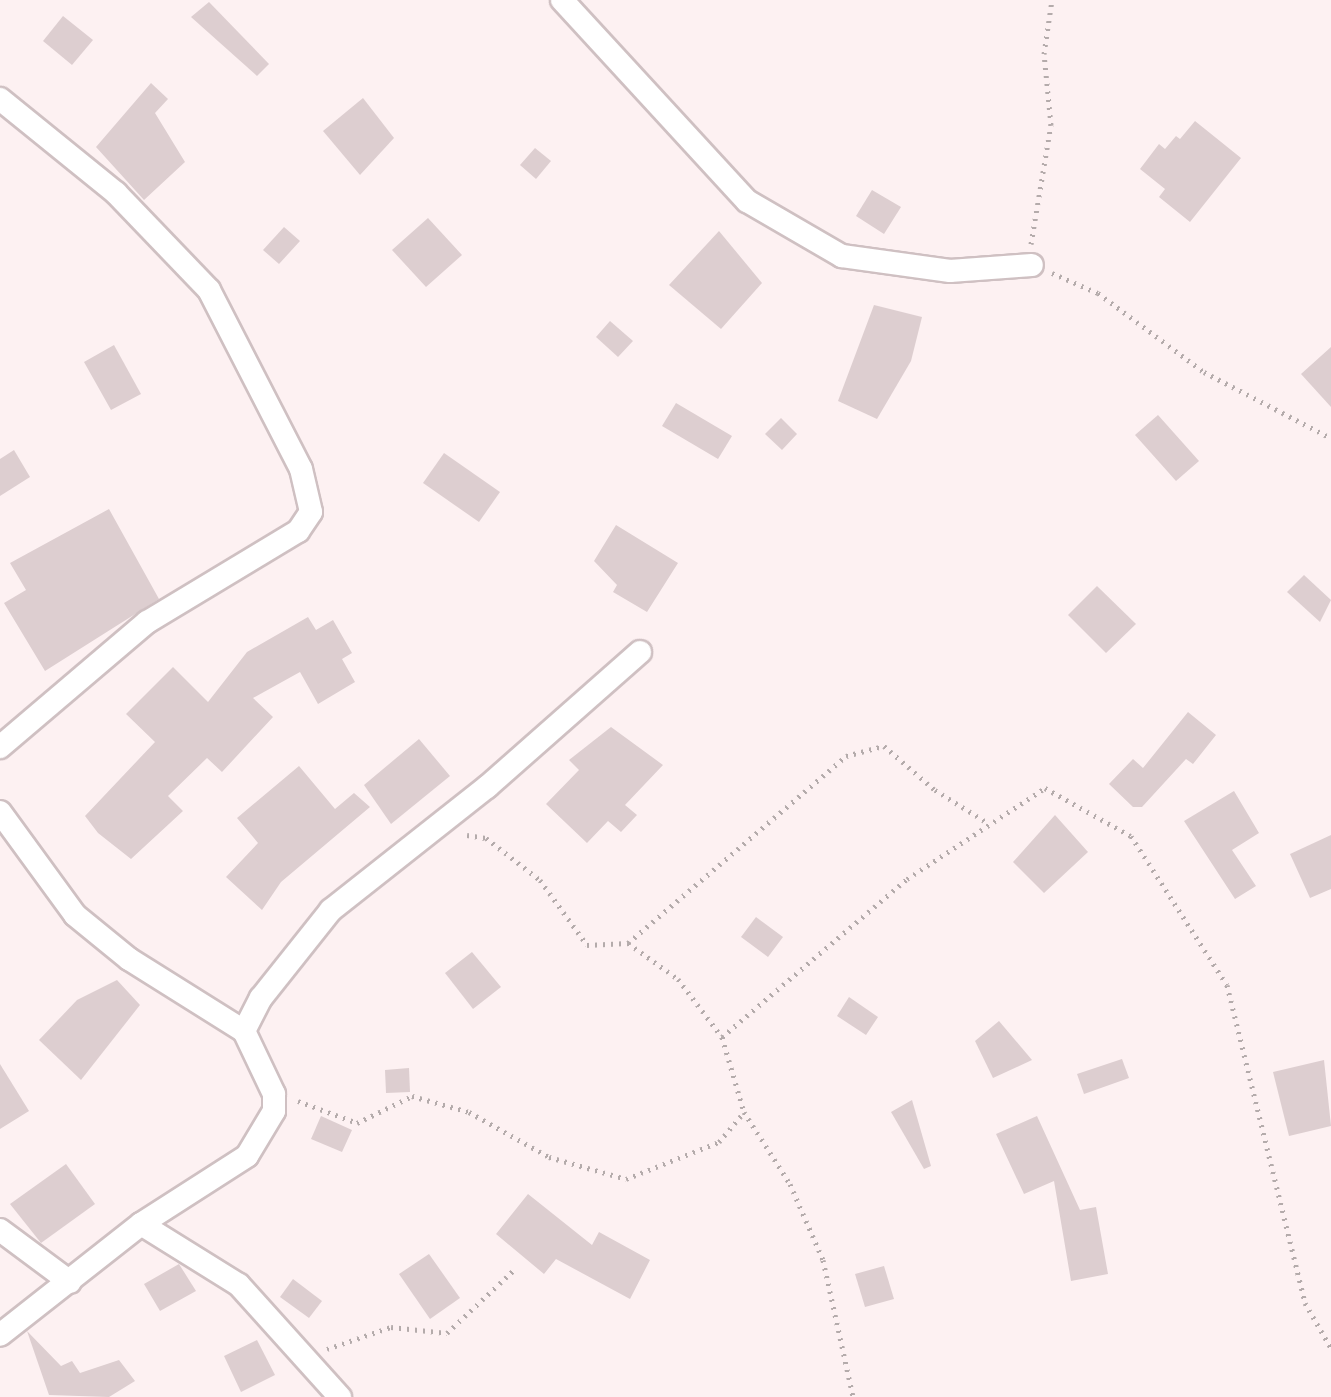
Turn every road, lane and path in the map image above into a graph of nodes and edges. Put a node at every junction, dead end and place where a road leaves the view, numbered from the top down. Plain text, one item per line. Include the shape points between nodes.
1 (562, 0) edge
2 (1052, 0) edge
3 (0, 99) edge
4 (1032, 265) junction
5 (1331, 438) edge
6 (640, 652) dead end
7 (0, 747) edge
8 (0, 812) edge
9 (988, 823) junction
10 (430, 827) junction
11 (628, 943) junction
12 (244, 1031) junction
13 (722, 1037) junction
14 (274, 1094) junction
15 (744, 1112) junction
16 (141, 1224) junction
17 (0, 1230) edge
18 (516, 1268) dead end
19 (70, 1282) junction
20 (0, 1335) edge
21 (1331, 1348) edge
22 (306, 1356) junction
23 (340, 1397) edge
24 (853, 1397) edge

1 - 4 street via 747,201 842,256 950,271
2 - 4 path via 1044,54 1051,125 1031,231
3 - 7 street via 116,193 209,290 301,469 311,512 298,531 147,622
4 - 5 path via 1098,293 1204,372
6 - 10 street via 520,760
8 - 12 street via 75,915 129,959
9 - 11 path via 935,790 884,746 846,756
9 - 13 path via 907,879
9 - 21 path via 1045,788 1131,836 1227,985 1305,1303
10 - 11 path via 486,838 540,880 587,945
10 - 12 street via 331,910 261,998
11 - 13 path via 678,979
12 - 14 street
13 - 15 path
14 - 15 path via 357,1123 412,1096 469,1112 549,1157 626,1179 719,1142
14 - 16 street via 274,1111 247,1156
15 - 24 path via 790,1184 823,1260
16 - 19 street
16 - 22 street via 239,1285
17 - 19 street
18 - 22 path via 447,1333 391,1327
19 - 20 street
22 - 23 street

